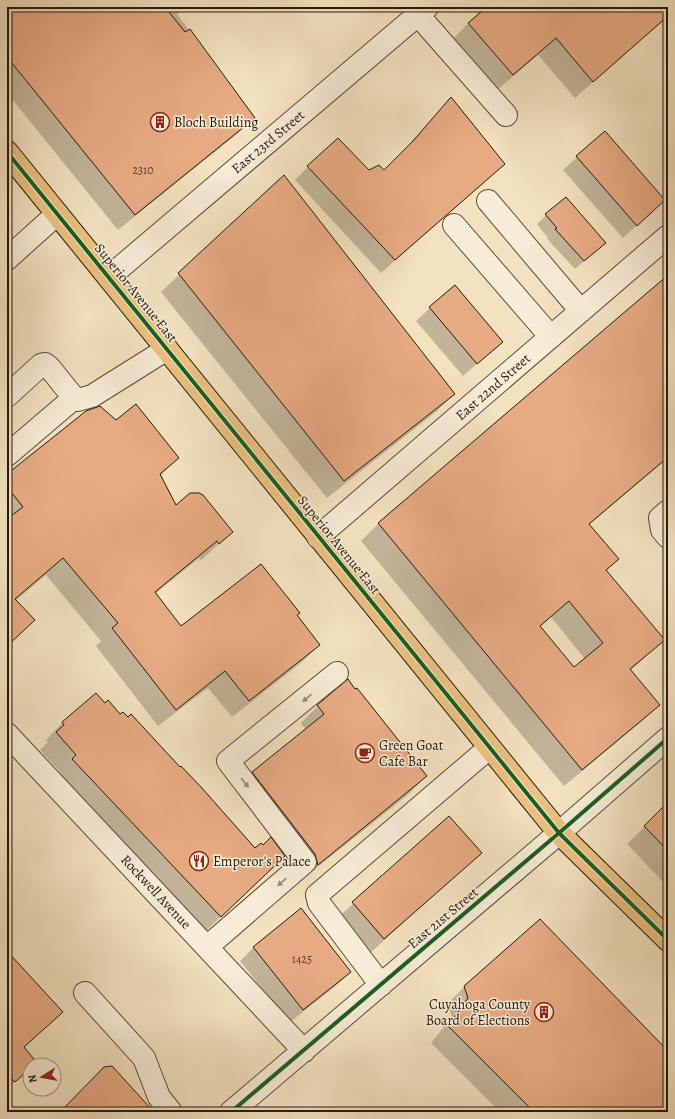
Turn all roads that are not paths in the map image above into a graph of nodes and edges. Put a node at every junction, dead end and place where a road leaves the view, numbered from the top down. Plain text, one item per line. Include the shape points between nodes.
1 (423, 11) edge
2 (506, 115) dead end
3 (7, 152) edge
4 (488, 201) dead end
5 (57, 214) junction
6 (454, 225) dead end
7 (668, 236) edge
8 (7, 259) edge
9 (109, 277) junction
10 (581, 312) junction
11 (551, 337) junction
12 (167, 349) junction
13 (7, 396) edge
14 (74, 398) junction
15 (7, 454) edge
16 (668, 511) edge
17 (318, 537) junction
18 (668, 537) edge
19 (337, 673) dead end
20 (7, 734) edge
21 (668, 738) edge
22 (489, 748) junction
23 (559, 833) junction
24 (668, 940) edge
25 (207, 947) junction
26 (381, 985) junction
27 (84, 992) dead end
28 (304, 1051) junction
29 (172, 1112) edge
30 (231, 1112) edge

1 - 2 street
1 - 9 street, East 23rd Street
3 - 5 main road, Superior Avenue East
4 - 10 street
5 - 8 street
5 - 9 main road, Superior Avenue East
6 - 11 street
7 - 10 street, East 22nd Street
9 - 12 main road, Superior Avenue East
10 - 11 street, East 22nd Street
11 - 17 street, East 22nd Street
12 - 14 street via 92,396 78,400
12 - 17 main road, Superior Avenue East
13 - 14 street via 45,364
14 - 15 street
16 - 18 street via 660,518 662,530
17 - 22 main road, Superior Avenue East
19 -> 25 street via 228,760 306,862
20 - 25 street, Rockwell Avenue
21 - 23 street, East 21st Street
22 - 23 main road, Superior Avenue East
22 - 26 street via 317,895 319,902
23 - 24 main road, Superior Avenue East
23 - 26 street, East 21st Street
25 - 28 street, Rockwell Avenue
26 - 28 street, East 21st Street
27 - 29 street via 144,1058 159,1098
28 - 30 street, East 21st Street

